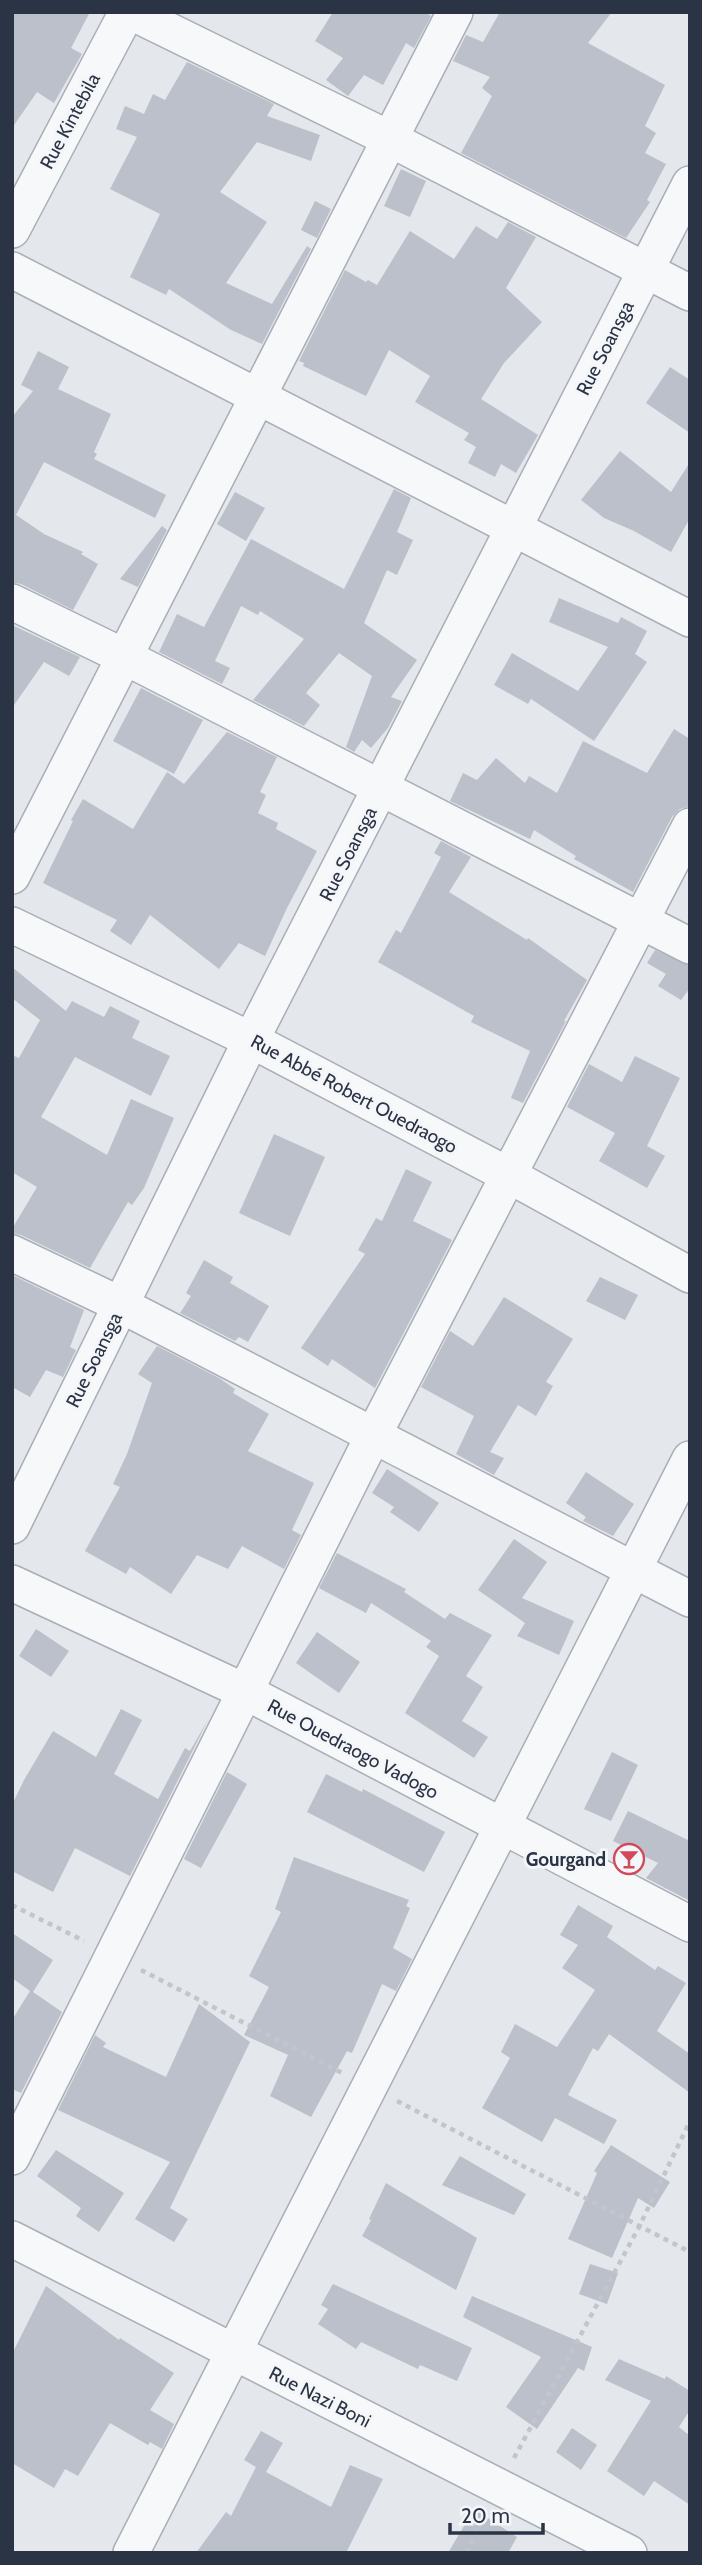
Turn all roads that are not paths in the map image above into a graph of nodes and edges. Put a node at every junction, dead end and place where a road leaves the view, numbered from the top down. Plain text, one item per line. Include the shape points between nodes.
1 (129, 12) edge
2 (454, 12) edge
3 (390, 139) junction
4 (690, 184) edge
5 (12, 230) edge
6 (12, 270) edge
7 (645, 270) junction
8 (690, 293) edge
9 (256, 396) junction
10 (513, 526) junction
11 (12, 602) edge
12 (690, 619) edge
13 (125, 657) junction
14 (381, 790) junction
15 (690, 826) edge
16 (12, 876) edge
17 (641, 922) junction
18 (12, 925) edge
19 (690, 946) edge
20 (251, 1040) junction
21 (510, 1176) junction
22 (12, 1253) edge
23 (690, 1275) edge
24 (121, 1305) junction
25 (374, 1434) junction
26 (690, 1458) edge
27 (12, 1526) edge
28 (633, 1570) junction
29 (12, 1583) edge
30 (690, 1599) edge
31 (244, 1691) junction
32 (502, 1827) junction
33 (690, 1924) edge
34 (12, 2157) edge
35 (12, 2239) edge
36 (233, 2353) junction
37 (131, 2553) edge
38 (629, 2553) edge

1 - 3 street
1 - 5 street, Rue Kintebila
2 - 3 street
3 - 7 street
3 - 9 street
4 - 7 street, Rue Soansga
6 - 9 street
7 - 8 street
7 - 10 street, Rue Soansga
9 - 10 street
9 - 13 street
10 - 12 street
10 - 14 street, Rue Soansga
11 - 13 street
13 - 14 street
13 - 16 street
14 - 17 street
14 - 20 street, Rue Soansga
15 - 17 street
17 - 19 street
17 - 21 street
18 - 20 street, Rue Abbé Robert Ouedraogo
20 - 21 street, Rue Abbé Robert Ouedraogo
20 - 24 street, Rue Soansga
21 - 23 street, Rue Abbé Robert Ouedraogo
21 - 25 street
22 - 24 street
24 - 25 street
24 - 27 street, Rue Soansga
25 - 28 street
25 - 31 street
26 - 28 street
28 - 30 street
28 - 32 street
29 - 31 street, Rue Ouedraogo Vadogo
31 - 32 street, Rue Ouedraogo Vadogo
31 - 34 street
32 - 33 street, Rue Ouedraogo Vadogo
32 - 36 street
35 - 36 street, Rue Nazi Boni
36 - 37 street
36 - 38 street, Rue Nazi Boni

